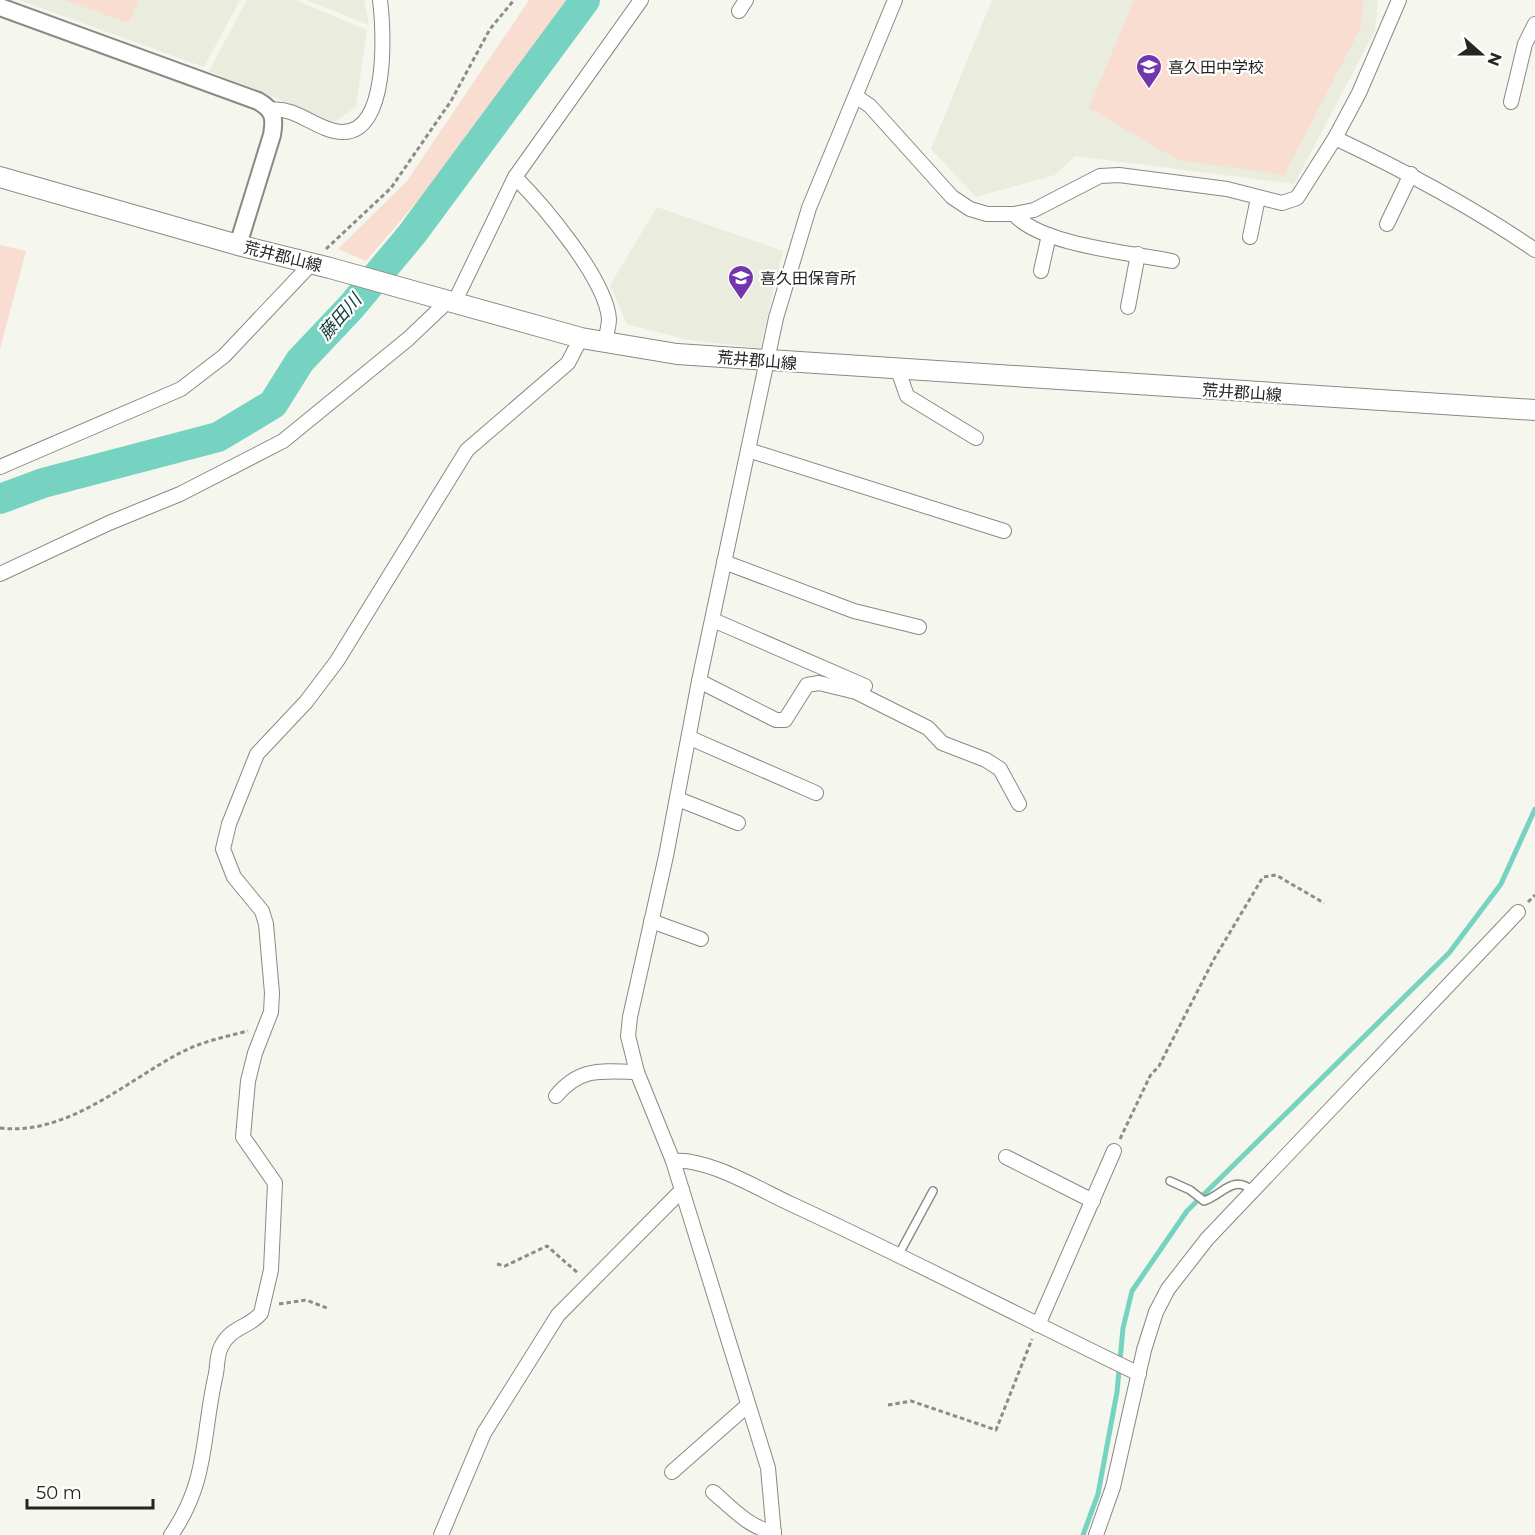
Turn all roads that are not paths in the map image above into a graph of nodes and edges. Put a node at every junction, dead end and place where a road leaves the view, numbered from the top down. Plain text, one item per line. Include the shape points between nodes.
1 (380, 0) edge
2 (641, 0) edge
3 (895, 0) edge
4 (1399, 0) edge
5 (0, 7) edge
6 (1535, 24) edge
7 (857, 97) junction
8 (1511, 102) dead end
9 (272, 110) junction
10 (1335, 138) junction
11 (1411, 174) junction
12 (0, 177) edge
13 (515, 177) junction
14 (1258, 198) junction
15 (1014, 214) junction
16 (1387, 224) dead end
17 (1049, 235) junction
18 (1250, 237) dead end
19 (238, 245) junction
20 (1535, 250) edge
21 (1138, 254) junction
22 (1172, 261) dead end
23 (321, 265) junction
24 (1041, 271) dead end
25 (443, 301) junction
26 (1128, 306) dead end
27 (581, 338) junction
28 (605, 342) junction
29 (768, 362) junction
30 (898, 370) junction
31 (1535, 410) edge
32 (976, 438) dead end
33 (748, 450) junction
34 (0, 467) edge
35 (1004, 531) dead end
36 (724, 562) junction
37 (0, 574) edge
38 (713, 620) junction
39 (919, 627) dead end
40 (699, 681) junction
41 (865, 686) dead end
42 (690, 738) junction
43 (816, 793) dead end
44 (678, 799) junction
45 (1019, 804) dead end
46 (738, 823) dead end
47 (1518, 912) dead end
48 (651, 921) junction
49 (701, 939) dead end
50 (637, 1072) junction
51 (556, 1096) dead end
52 (1114, 1151) road end
53 (1006, 1157) dead end
54 (673, 1161) junction
55 (1170, 1181) dead end
56 (682, 1190) junction
57 (933, 1191) dead end
58 (1253, 1191) junction
59 (1093, 1201) junction
60 (899, 1254) junction
61 (1038, 1325) junction
62 (1139, 1374) junction
63 (748, 1406) junction
64 (672, 1472) dead end
65 (712, 1492) dead end
66 (774, 1533) edge
67 (171, 1535) edge
68 (441, 1535) edge
69 (1096, 1535) edge

1 - 9 street via 383,44 377,96 367,122 342,132 284,110
2 - 13 street
3 - 7 street
4 - 10 street
5 - 9 street via 258,101
6 - 8 street via 1525,44
7 - 15 street via 870,106 952,197 987,214
7 - 29 street via 806,219 776,318
9 - 19 street via 272,135
10 - 11 street
10 - 14 street via 1297,198 1282,203
11 - 16 street
11 - 20 street via 1492,220
12 - 19 main road, 荒井郡山線
13 - 25 street
13 - 28 street via 543,205 597,284 609,319
14 - 15 street via 1227,189 1100,176 1034,210
14 - 18 street
15 - 17 street via 1025,226
17 - 21 street via 1095,248
17 - 24 street
19 - 23 main road, 荒井郡山線
21 - 22 street
21 - 26 street
23 - 25 main road, 荒井郡山線
23 - 34 street via 224,356 181,389
25 - 27 main road, 荒井郡山線
25 - 37 street via 408,339 283,441 180,494
27 - 28 main road, 荒井郡山線
27 - 67 street via 568,363 467,450 337,661 306,702 257,754 229,824 223,849 234,877 262,911 266,924 271,1012 248,1081 243,1137 275,1183 271,1270 264,1306 257,1318 233,1330 218,1354 201,1472 184,1515
28 - 29 main road, 荒井郡山線 via 677,354
29 - 30 main road, 荒井郡山線
29 - 33 street
30 - 31 main road, 荒井郡山線
30 - 32 street via 908,396
33 - 35 street
33 - 36 street
36 - 38 street
36 - 39 street via 854,611
38 - 40 street
38 - 41 street
40 - 42 street
40 - 45 street via 776,720 785,720 807,685 819,683 856,692 928,728 942,743 975,754 1000,769
42 - 43 street
42 - 44 street
44 - 46 street
44 - 48 street
47 - 58 street
48 - 49 street
48 - 50 street via 628,1036
50 - 51 street via 579,1075
50 - 54 street
52 - 59 street
53 - 59 street
54 - 56 street
54 - 60 street via 705,1165
55 - 58 lane via 1204,1201 1231,1184 1239,1183
56 - 63 street
56 - 68 street via 558,1315 484,1433
57 - 60 lane
58 - 62 street via 1207,1239 1168,1289 1156,1312
59 - 61 street
60 - 61 street
61 - 62 street
62 - 69 street via 1123,1448
63 - 64 street
63 - 66 street via 768,1468
65 - 66 street via 748,1521

